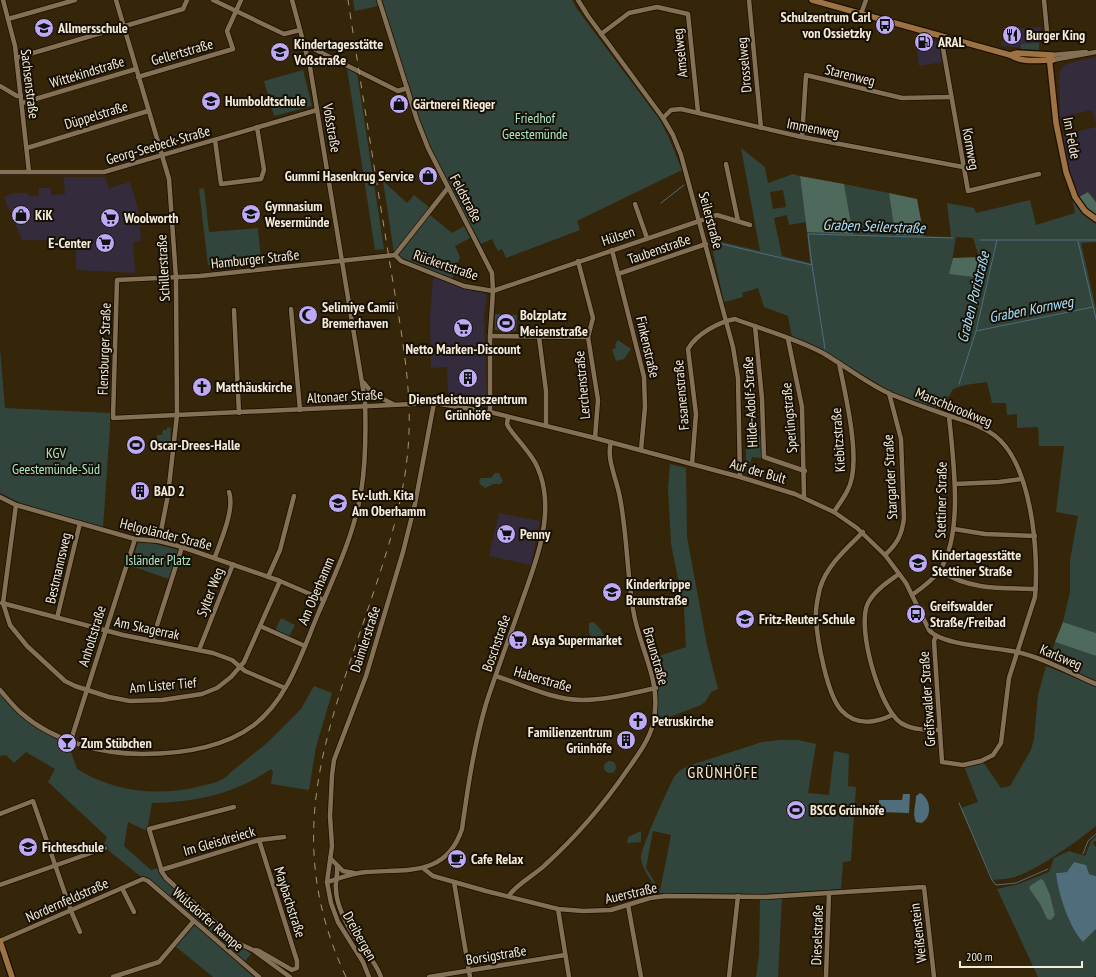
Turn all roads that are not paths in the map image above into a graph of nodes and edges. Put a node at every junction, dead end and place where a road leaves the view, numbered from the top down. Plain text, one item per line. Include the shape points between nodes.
1 (3, 0) edge
2 (75, 0) edge
3 (116, 0) edge
4 (187, 0) edge
5 (213, 0) edge
6 (241, 0) edge
7 (292, 0) edge
8 (380, 0) edge
9 (578, 0) edge
10 (748, 0) edge
11 (812, 0) edge
12 (866, 0) edge
13 (1044, 0) edge
14 (68, 1) edge
15 (236, 11) junction
16 (861, 14) junction
17 (8, 19) junction
18 (124, 27) junction
19 (300, 30) junction
20 (601, 34) junction
21 (941, 37) junction
22 (1048, 42) dead end
23 (304, 44) junction
24 (1094, 52) edge
25 (16, 58) junction
26 (1051, 58) junction
27 (136, 69) junction
28 (138, 77) junction
29 (0, 86) edge
30 (406, 88) junction
31 (21, 96) junction
32 (951, 97) junction
33 (22, 103) junction
34 (317, 110) junction
35 (148, 111) junction
36 (698, 112) junction
37 (663, 118) junction
38 (257, 128) junction
39 (761, 128) junction
40 (802, 137) junction
41 (215, 140) junction
42 (27, 148) junction
43 (161, 155) junction
44 (726, 164) dead end
45 (962, 167) junction
46 (0, 172) edge
47 (29, 172) junction
48 (1039, 174) dead end
49 (447, 189) junction
50 (635, 204) dead end
51 (1096, 219) edge
52 (700, 221) junction
53 (738, 221) junction
54 (750, 224) dead end
55 (647, 238) junction
56 (706, 244) junction
57 (612, 250) junction
58 (396, 254) junction
59 (578, 261) junction
60 (343, 262) junction
61 (618, 274) junction
62 (176, 278) junction
63 (117, 280) joint
64 (493, 291) junction
65 (291, 309) dead end
66 (234, 310) dead end
67 (726, 320) junction
68 (755, 326) junction
69 (490, 336) junction
70 (539, 337) junction
71 (588, 337) junction
72 (788, 339) junction
73 (839, 363) junction
74 (362, 379) junction
75 (889, 393) junction
76 (434, 403) junction
77 (396, 405) junction
78 (365, 406) junction
79 (300, 410) junction
80 (490, 412) junction
81 (239, 413) junction
82 (177, 416) junction
83 (949, 416) junction
84 (508, 417) junction
85 (114, 418) joint
86 (546, 426) junction
87 (596, 438) junction
88 (611, 442) junction
89 (641, 450) junction
90 (692, 464) junction
91 (804, 471) junction
92 (740, 477) junction
93 (1021, 479) junction
94 (955, 484) junction
95 (229, 492) dead end
96 (294, 496) dead end
97 (0, 497) edge
98 (804, 497) junction
99 (16, 505) junction
100 (834, 512) junction
101 (80, 523) junction
102 (954, 529) junction
103 (863, 532) junction
104 (1035, 536) junction
105 (135, 539) junction
106 (158, 541) junction
107 (182, 547) junction
108 (885, 556) junction
109 (215, 557) junction
110 (233, 564) junction
111 (940, 571) junction
112 (899, 574) junction
113 (268, 576) junction
114 (280, 581) junction
115 (1036, 589) junction
116 (912, 594) junction
117 (324, 600) junction
118 (1, 603) edge
119 (57, 618) junction
120 (260, 626) junction
121 (105, 630) junction
122 (936, 636) junction
123 (152, 641) junction
124 (305, 646) junction
125 (199, 650) junction
126 (1017, 652) junction
127 (239, 667) junction
128 (496, 676) junction
129 (1096, 684) edge
130 (284, 688) junction
131 (656, 688) junction
132 (0, 690) edge
133 (87, 690) junction
134 (892, 715) junction
135 (940, 730) junction
136 (71, 740) junction
137 (942, 762) joint
138 (234, 807) dead end
139 (0, 814) edge
140 (284, 837) dead end
141 (259, 840) junction
142 (105, 848) dead end
143 (330, 858) junction
144 (55, 865) junction
145 (337, 867) junction
146 (424, 869) junction
147 (161, 870) junction
148 (364, 873) junction
149 (143, 879) joint
150 (336, 879) junction
151 (327, 882) junction
152 (454, 882) junction
153 (0, 885) edge
154 (924, 887) joint
155 (122, 888) junction
156 (829, 893) junction
157 (509, 896) junction
158 (738, 896) junction
159 (628, 905) junction
160 (558, 909) junction
161 (71, 911) junction
162 (134, 912) dead end
163 (193, 922) junction
164 (80, 932) dead end
165 (0, 941) edge
166 (253, 950) junction
167 (565, 955) junction
168 (469, 970) junction
169 (12, 977) edge
170 (113, 977) edge
171 (259, 977) edge
172 (290, 977) edge
173 (369, 977) edge
174 (381, 977) edge
175 (429, 977) edge
176 (470, 977) edge
177 (569, 977) edge
178 (641, 977) edge
179 (729, 977) edge
180 (826, 977) edge
181 (934, 977) edge

1 - 17 street, Sachsenstraße
2 - 14 street
3 - 18 street, Schillerstraße
4 - 18 street via 183,9
5 - 15 street
6 - 15 street
7 - 19 street, Voßstraße
8 - 30 street, Feldstraße
9 - 20 street, Seilerstraße
10 - 39 street, Drosselweg
11 - 16 main road
12 - 16 street
13 - 22 street
14 - 17 street
15 - 19 street via 284,34
15 - 28 street, Gellertstraße via 227,30 233,49
16 - 21 main road
17 - 25 street, Sachsenstraße
18 - 25 street
18 - 27 street, Schillerstraße
19 - 23 street, Voßstraße
20 - 36 street, Amselweg via 629,13 657,7 688,14
20 - 37 street, Seilerstraße
21 - 26 main road via 1010,55 1017,53
21 - 32 street, Kornweg
23 - 30 street via 398,90
23 - 34 street, Voßstraße
24 - 26 street
25 - 31 street, Sachsenstraße
26 - 51 main road, Im Felde via 1056,123 1071,190 1085,211
27 - 28 street, Schillerstraße
27 - 33 street, Wittekindstraße
28 - 35 street, Schillerstraße
29 - 31 street
30 - 49 street, Feldstraße via 428,148
31 - 33 street, Sachsenstraße
32 - 40 street, Starenweg via 902,98 806,75
32 - 45 street, Kornweg
33 - 42 street, Sachsenstraße
34 - 38 street, Georg-Seebeck-Straße
34 - 60 street, Voßstraße
35 - 42 street, Düppelstraße
35 - 43 street, Schillerstraße
36 - 37 street, Immenweg via 674,109
36 - 39 street, Immenweg
37 - 52 street, Seilerstraße via 673,135
38 - 41 street, Georg-Seebeck-Straße
38 - 41 street via 264,170 261,178 221,184
39 - 40 street, Immenweg
40 - 45 street, Immenweg
41 - 43 street, Georg-Seebeck-Straße
42 - 47 street, Sachsenstraße
43 - 47 street, Georg-Seebeck-Straße via 104,172
43 - 62 street, Schillerstraße via 169,179
44 - 53 street
45 - 48 street, Kornweg via 968,191
46 - 47 street, Georg-Seebeck-Straße
49 - 58 street
49 - 64 street, Feldstraße via 492,273
50 - 55 street
52 - 53 street, Hülsen via 717,215
52 - 55 street, Hülsen
52 - 56 street, Seilerstraße
53 - 54 street, Hülsen
55 - 57 street, Hülsen
56 - 61 street, Taubenstraße
56 - 67 street, Seilerstraße
57 - 59 street, Hülsen
57 - 61 street, Finkenstraße
58 - 60 street, Hamburger Straße
58 - 64 street, Rückertstraße via 401,261 464,286
59 - 64 street, Hülsen
59 - 71 street, Lerchenstraße via 593,318
60 - 62 street, Hamburger Straße
60 - 74 street, Am Oberhamm
61 - 89 street, Finkenstraße via 644,377 645,407
62 - 63 street, Hamburger Straße
62 - 82 street, Schillerstraße
63 - 85 street, Flensburger Straße
64 - 69 street, Feldstraße
65 - 79 street
66 - 81 street
67 - 68 street, Marschbrookweg via 735,319
67 - 90 street, Fasanenstraße via 692,342 688,349 696,414
67 - 92 street, Seilerstraße via 738,378
68 - 72 street, Marschbrookweg
68 - 91 street, Hilde-Adolf-Straße via 762,398 764,457
69 - 70 street
69 - 80 street, Feldstraße
70 - 71 street
70 - 86 street via 546,391
71 - 87 street, Lerchenstraße via 598,400
72 - 73 street, Marschbrookweg
72 - 91 street, Sperlingstraße via 802,407
73 - 75 street, Marschbrookweg
73 - 100 street, Kiebitzstraße via 850,420 853,470 846,494
74 - 77 street via 373,394
74 - 78 street, Am Oberhamm
75 - 83 street, Marschbrookweg
75 - 108 street, Stargarder Straße via 901,439 904,518 899,540
76 - 77 street, Altonaer Straße
76 - 80 street, Auf der Bult
76 - 143 street, Daimlerstraße via 403,552 366,676 334,760
77 - 78 street, Altonaer Straße
78 - 79 street, Altonaer Straße
78 - 117 street, Am Oberhamm via 366,434 361,492 352,532
79 - 81 street, Altonaer Straße
80 - 84 street, Auf der Bult
81 - 82 street, Altonaer Straße
82 - 85 street, Altonaer Straße
82 - 106 street, Schillerstraße via 168,495
83 - 93 street, Marschbrookweg via 995,435 1015,462
83 - 94 street, Stettiner Straße
84 - 86 street, Auf der Bult
84 - 128 street, Boschstraße via 509,428 527,448 542,477 545,501 542,533 535,564
86 - 87 street, Auf der Bult
87 - 88 street, Auf der Bult
88 - 89 street, Auf der Bult
88 - 131 street, Braunstraße via 609,458 621,501 633,610
89 - 90 street, Auf der Bult
90 - 92 street, Auf der Bult
91 - 98 street, Sperlingstraße
92 - 98 street, Auf der Bult
93 - 94 street via 983,484
93 - 104 street, Marschbrookweg
94 - 102 street, Stettiner Straße
95 - 109 street via 232,499
96 - 113 street via 280,550
97 - 99 street, Helgoländer Straße
98 - 100 street, Auf der Bult
99 - 101 street, Helgoländer Straße
99 - 118 street
100 - 103 street, Auf der Bult
101 - 105 street, Helgoländer Straße
101 - 119 street, Bestmannsweg
102 - 104 street via 985,534
102 - 111 street, Stettiner Straße via 951,546
103 - 108 street, Auf der Bult
103 - 134 street via 840,555 826,574 821,586 816,617 819,646 833,697 842,712 851,718 870,722 880,721
104 - 115 street, Marschbrookweg
105 - 106 street, Helgoländer Straße
105 - 121 street, Anholtstraße
106 - 107 street, Helgoländer Straße
107 - 109 street, Helgoländer Straße
107 - 123 street
108 - 112 street, Auf der Bult
109 - 110 street, Helgoländer Straße
110 - 113 street, Helgoländer Straße
110 - 125 street, Sylter Weg
111 - 115 street via 965,584 991,588
111 - 116 street, Stettiner Straße
112 - 116 street, Auf der Bult
112 - 134 street via 874,594 864,615 864,628 880,692
113 - 114 street, Helgoländer Straße
114 - 117 street, Helgoländer Straße
114 - 120 street, Am Lister Tief
115 - 126 street, Marschbrookweg
116 - 122 street, Auf der Bult via 929,630
117 - 124 street, Am Oberhamm
118 - 119 street, Am Skagerrak
118 - 133 street, Am Lister Tief via 10,625 27,646 65,681
119 - 121 street, Am Skagerrak
120 - 124 street
120 - 127 street, Am Lister Tief via 244,662
121 - 123 street, Am Skagerrak
121 - 133 street, Anholtstraße
122 - 126 street via 971,645
122 - 135 street, Greifswalder Straße via 934,641
123 - 125 street, Am Skagerrak
124 - 130 street, Am Oberhamm
125 - 127 street, Am Skagerrak via 232,660
126 - 129 street, Karlsweg
126 - 137 street, Marschbrookweg via 1009,678 1000,744 993,755 964,765
127 - 130 street, Am Skagerrak
127 - 133 street, Am Lister Tief via 217,688 184,698 130,701
128 - 131 street, Haberstraße via 553,695 579,700 603,699
128 - 146 street, Boschstraße via 476,742 458,841 444,857
130 - 136 street, Am Oberhamm via 264,716 254,725 211,746 174,752 130,754 93,748
131 - 157 street, Braunstraße via 656,706 650,732 618,784 593,816 562,848 534,876 513,889
132 - 136 street, Am Oberhamm via 30,720 49,732
133 - 136 street, Anholtstraße
134 - 135 street via 902,723 917,729
135 - 137 street, Greifswalder Straße
138 - 147 street via 149,829
139 - 144 street via 33,801
140 - 141 street, Im Gleisdreieck
141 - 147 street, Im Gleisdreieck
141 - 166 street, Maybachstraße via 298,966 292,970
142 - 144 street
143 - 145 street
143 - 151 street, Daimlerstraße
144 - 153 street
144 - 161 street
145 - 148 street via 349,873
145 - 150 street
146 - 148 street
146 - 152 street, Auerstraße via 433,876
147 - 166 street via 166,878 207,917 238,942
148 - 150 street
149 - 155 street, Nordernfeldstraße
149 - 163 street, Wulsdorfer Rampe
150 - 151 street
150 - 174 street via 336,890 348,926 374,962
151 - 173 street, Dreibergen via 338,922 363,962
152 - 157 street, Auerstraße
152 - 168 street
154 - 156 street, Auerstraße
154 - 181 street, Weißenstein
155 - 161 street, Nordernfeldstraße
155 - 162 street
156 - 158 street, Auerstraße
156 - 180 street, Dieselstraße
157 - 160 street, Auerstraße
158 - 159 street, Auerstraße via 659,896
158 - 179 street
159 - 160 street, Auerstraße via 605,911
159 - 178 street
160 - 167 street
161 - 164 street
161 - 165 street, Nordernfeldstraße
163 - 170 street via 159,962
163 - 171 street, Wulsdorfer Rampe
165 - 169 main road
166 - 172 street
167 - 168 street, Borsigstraße
167 - 177 street
168 - 175 street, Borsigstraße
168 - 176 street

